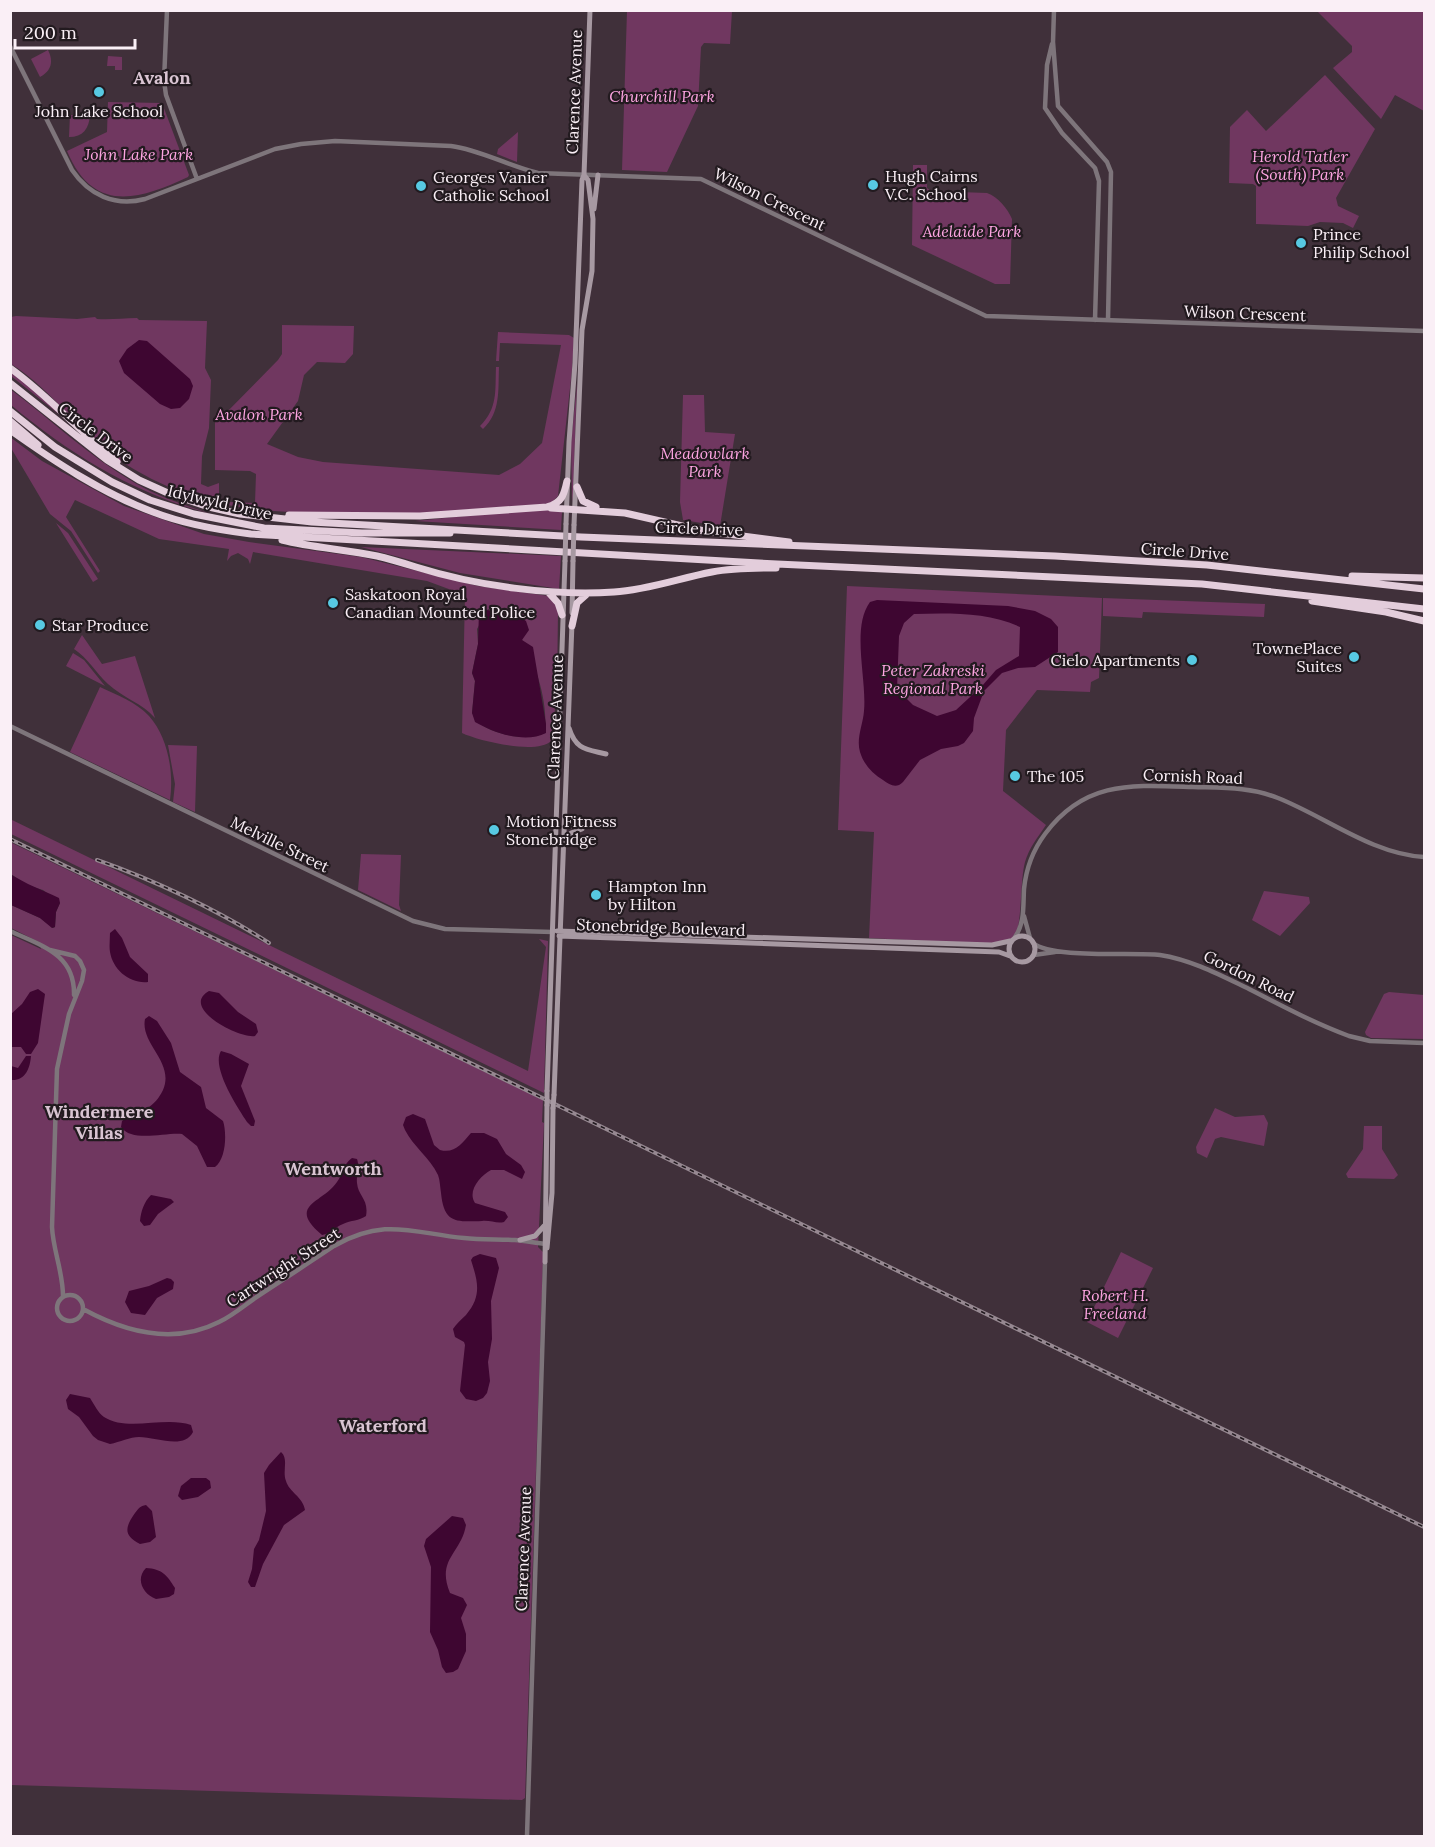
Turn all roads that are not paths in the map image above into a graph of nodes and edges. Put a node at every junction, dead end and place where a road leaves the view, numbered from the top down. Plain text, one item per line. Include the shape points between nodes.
1 (167, 10) edge
2 (590, 10) edge
3 (1054, 10) edge
4 (1053, 42) junction
5 (10, 46) edge
6 (584, 175) junction
7 (598, 175) junction
8 (197, 179) junction
9 (593, 219) junction
10 (1095, 320) junction
11 (1108, 320) junction
12 (1425, 332) edge
13 (10, 368) edge
14 (10, 383) edge
15 (10, 411) edge
16 (10, 422) edge
17 (10, 430) edge
18 (58, 462) junction
19 (125, 471) junction
20 (567, 481) junction
21 (577, 487) junction
22 (530, 508) junction
23 (567, 508) junction
24 (575, 508) junction
25 (610, 512) junction
26 (257, 516) junction
27 (486, 531) junction
28 (271, 536) junction
29 (806, 546) junction
30 (860, 567) junction
31 (1246, 569) junction
32 (1425, 578) edge
33 (1247, 589) junction
34 (1425, 589) edge
35 (549, 592) junction
36 (563, 593) junction
37 (593, 593) junction
38 (572, 594) junction
39 (1425, 609) edge
40 (562, 615) junction
41 (1425, 621) edge
42 (572, 626) junction
43 (567, 723) junction
44 (10, 726) edge
45 (606, 754) dead end
46 (564, 810) junction
47 (563, 848) junction
48 (1425, 857) edge
49 (1023, 911) junction
50 (10, 931) edge
51 (553, 932) junction
52 (560, 933) junction
53 (1013, 939) junction
54 (1031, 940) junction
55 (50, 950) junction
56 (1058, 951) junction
57 (1034, 955) junction
58 (1010, 956) junction
59 (74, 997) junction
60 (1425, 1043) edge
61 (550, 1106) junction
62 (544, 1225) junction
63 (517, 1240) junction
64 (546, 1241) junction
65 (545, 1262) joint
66 (63, 1283) junction
67 (72, 1294) junction
68 (63, 1296) junction
69 (83, 1309) junction
70 (80, 1317) junction
71 (100, 1318) junction
72 (527, 1836) edge

1 - 8 street via 166,95
2 - 6 main road, Clarence Avenue
3 - 4 street
4 - 10 street via 1047,65 1045,108 1095,168 1099,181
4 - 11 street via 1058,106 1112,172
5 - 8 street, Wilson Crescent via 72,170 91,191 111,200 133,202
6 - 7 street, Wilson Crescent
6 - 8 street, Wilson Crescent via 538,173 451,146 335,141 278,148
6 - 9 main road, Clarence Avenue
6 - 20 main road, Clarence Avenue
7 - 9 main road
7 - 10 street, Wilson Crescent via 701,179 986,316
9 - 21 main road, Clarence Avenue via 592,271 582,330
10 - 11 street, Wilson Crescent
11 - 12 street, Wilson Crescent
13 - 19 highway
14 - 19 highway, Circle Drive
15 - 27 highway, Idylwyld Drive via 56,447 112,482 194,514 273,529 362,533
16 - 18 highway
17 - 18 highway, Circle Drive
18 - 28 highway, Circle Drive via 87,481 154,513 217,529
19 - 26 highway, Circle Drive via 170,494 209,507
20 - 22 highway via 559,502
20 - 23 main road, Clarence Avenue
21 - 24 main road, Clarence Avenue
21 - 25 highway via 583,501
22 - 23 highway
22 - 26 highway via 420,516
23 - 24 highway
23 - 36 main road, Clarence Avenue, bridge
24 - 25 highway
24 - 38 main road, Clarence Avenue, bridge
25 - 29 highway
26 - 27 highway, Circle Drive
27 - 29 highway, Circle Drive
28 - 30 highway, Circle Drive
28 - 35 highway via 296,544 374,555 466,579
29 - 31 highway, Circle Drive via 1095,558
30 - 33 highway, Circle Drive
30 - 37 highway via 743,568 633,590
31 - 32 highway
31 - 34 highway, Circle Drive
33 - 39 highway, Circle Drive
33 - 41 highway
35 - 36 highway
35 - 40 highway
36 - 38 highway
36 - 40 main road, Clarence Avenue
37 - 38 highway
37 - 42 highway via 577,603
38 - 42 main road, Clarence Avenue
40 - 51 main road, Clarence Avenue
42 - 43 main road, Clarence Avenue
43 - 45 main road via 581,747
43 - 46 main road, Clarence Avenue
44 - 51 street, Melville Street via 412,921 445,929
46 - 47 main road, Clarence Avenue
46 - 47 main road via 569,823 582,829 567,837
47 - 52 main road, Clarence Avenue
48 - 49 street, Cornish Road via 1394,852 1254,790 1126,786 1083,799 1053,824 1029,866
49 - 53 street, Cornish Road
49 - 54 street, Cornish Road
50 - 55 street
51 - 52 main road, Stonebridge Boulevard
51 - 61 main road, Clarence Avenue, bridge
52 - 53 main road, Stonebridge Boulevard via 992,945
52 - 58 main road, Stonebridge Boulevard via 999,952
52 - 61 main road, Clarence Avenue, bridge via 554,1095
53 - 54 main road via 1023,936
53 - 58 main road via 1008,950
54 - 56 street, Gordon Road via 1042,948
54 - 57 main road
55 - 59 street via 69,968
55 - 59 street via 75,956 83,966 82,981
56 - 57 street, Gordon Road
56 - 60 street, Gordon Road via 1175,958 1214,971 1349,1036 1370,1041
57 - 58 main road via 1024,962 1016,962
59 - 66 street via 56,1081 52,1227
61 - 62 main road, Clarence Avenue
61 - 64 main road, Clarence Avenue via 552,1193
62 - 63 main road via 535,1236
62 - 64 main road, Clarence Avenue
63 - 64 street, Cartwright Street
63 - 71 street, Cartwright Street via 466,1239 405,1228 371,1231 334,1246 216,1324 180,1334 153,1334
64 - 65 main road, Clarence Avenue
65 - 72 street, Clarence Avenue
66 - 67 street
66 - 68 street
67 - 68 street
67 - 69 street via 80,1299
68 - 70 street via 57,1305 59,1316 69,1321
69 - 70 street
69 - 71 street, Cartwright Street
70 - 71 street, Cartwright Street

